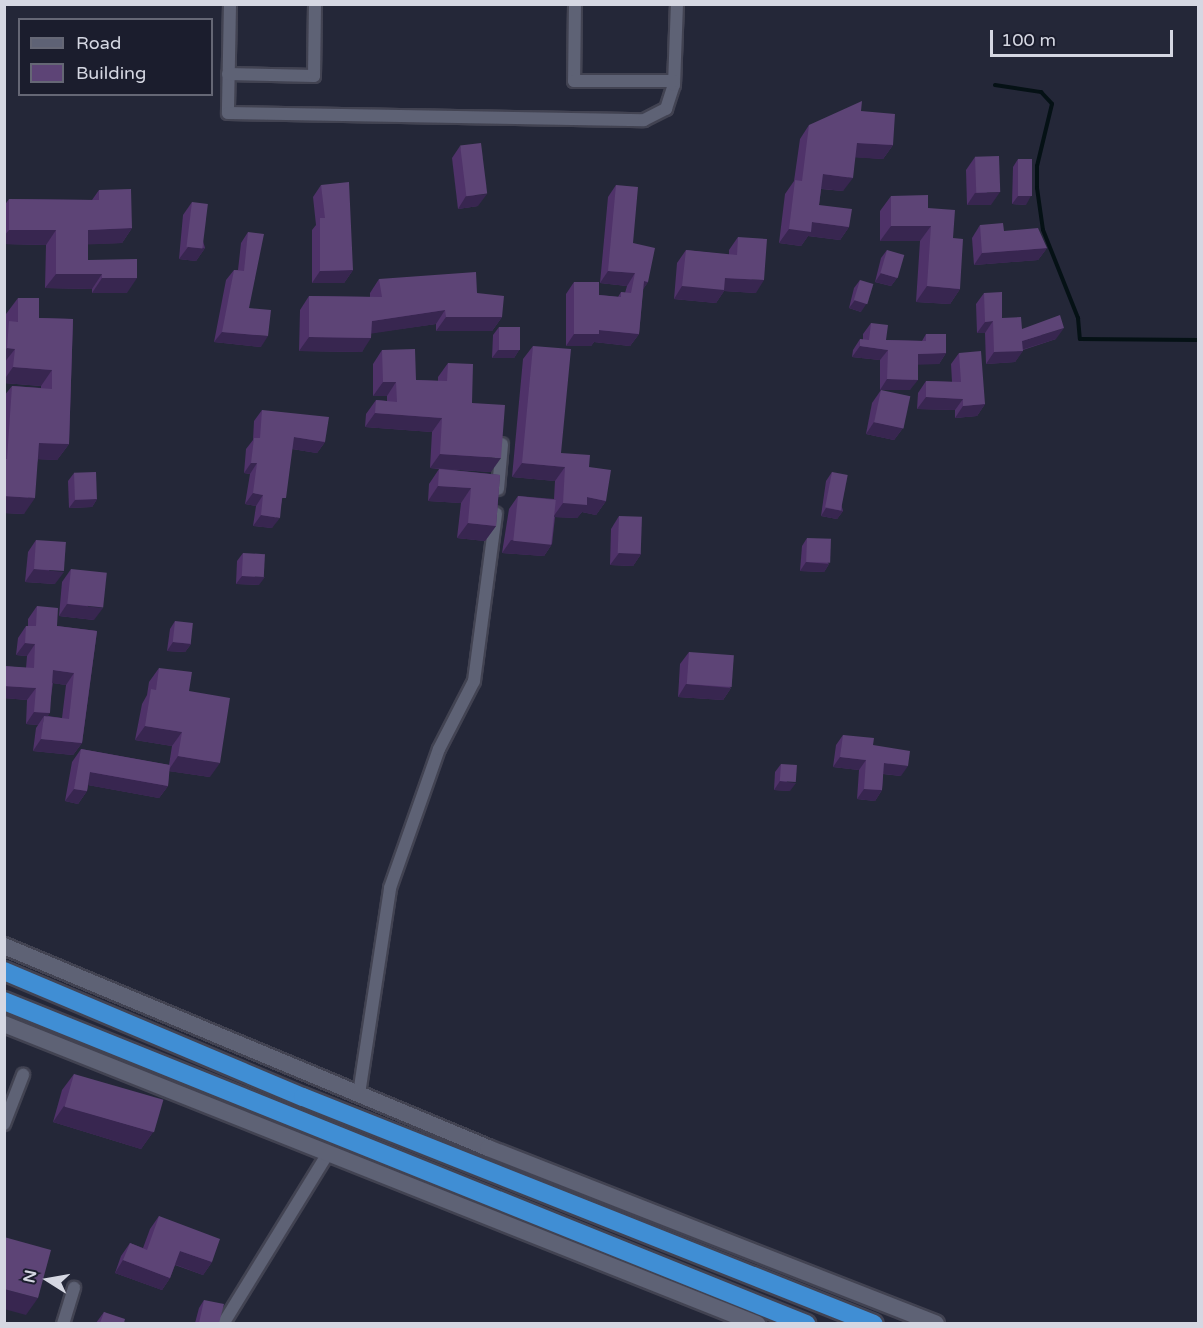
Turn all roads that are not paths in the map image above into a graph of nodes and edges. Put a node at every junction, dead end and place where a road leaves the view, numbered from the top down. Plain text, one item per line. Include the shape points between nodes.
1 (230, 4) edge
2 (315, 4) edge
3 (575, 4) edge
4 (677, 4) edge
5 (228, 74) junction
6 (674, 81) junction
7 (502, 432) edge
8 (4, 946) edge
9 (4, 971) edge
10 (4, 1001) edge
11 (4, 1024) edge
12 (23, 1075) dead end
13 (359, 1094) junction
14 (4, 1124) edge
15 (328, 1153) junction
16 (74, 1288) dead end
17 (63, 1323) edge
18 (223, 1323) edge
19 (757, 1323) edge
20 (806, 1323) edge
21 (874, 1323) edge
22 (936, 1323) edge

1 - 5 street
2 - 5 street via 314,76
3 - 6 street via 574,81
4 - 6 street
5 - 6 street via 228,113 632,120 644,120 666,109
7 - 13 street via 494,536 474,681 439,749 390,888
8 - 13 street
9 - 21 highway via 303,1096
10 - 20 highway
11 - 15 street
12 - 14 street
13 - 22 street via 728,1245
15 - 18 street
15 - 19 street
16 - 17 street

